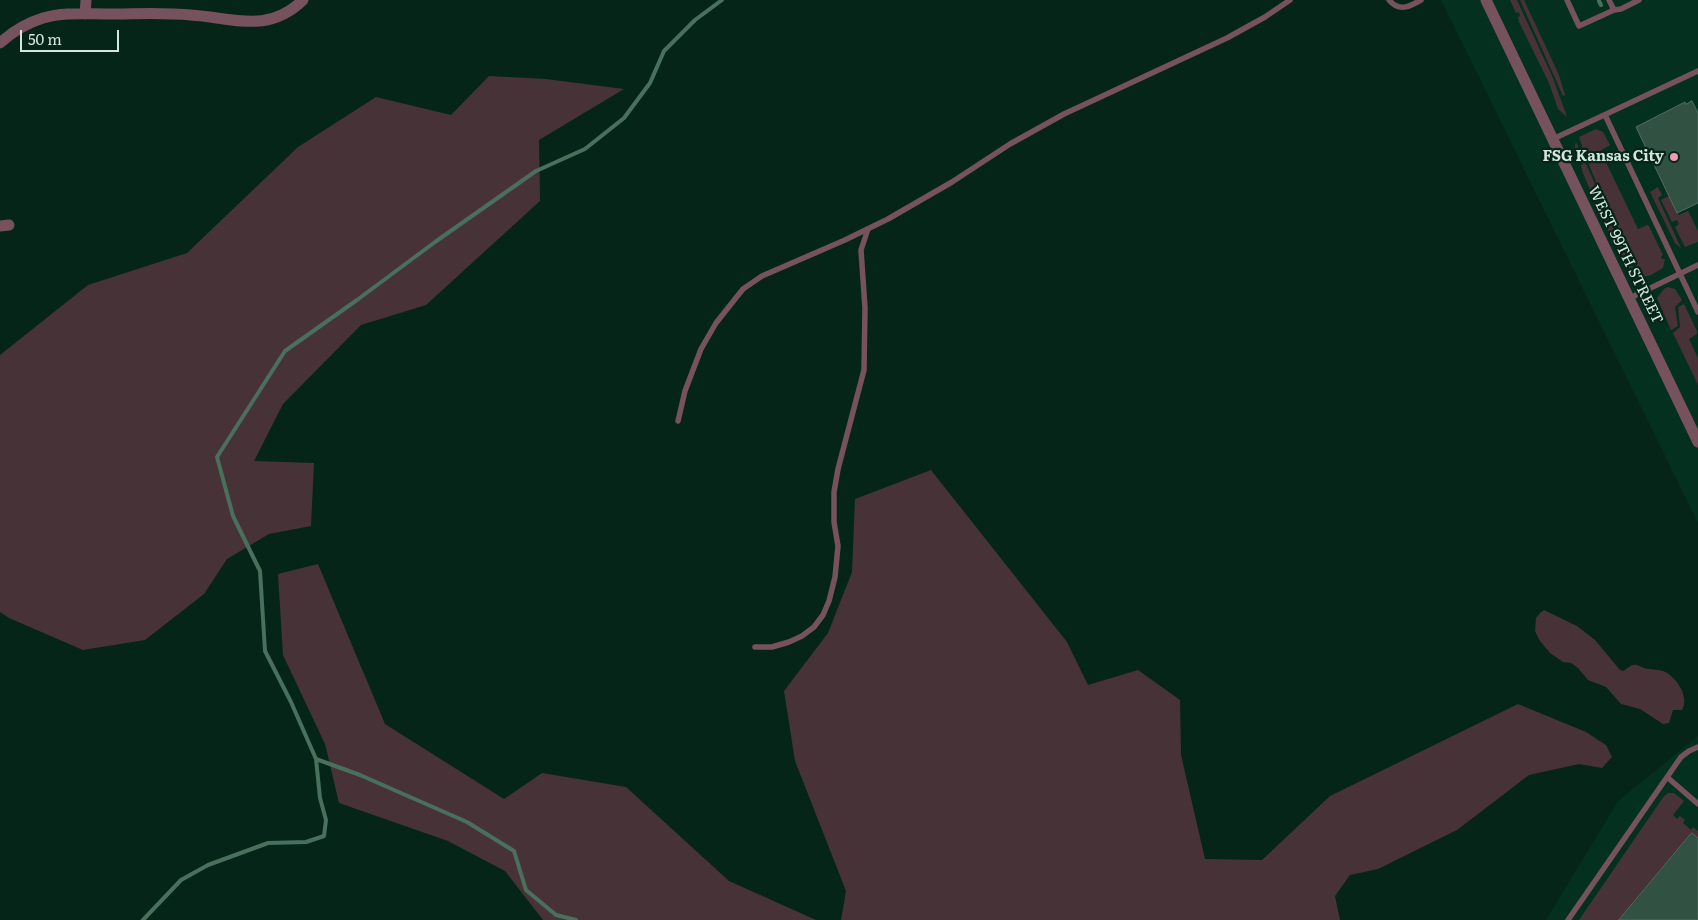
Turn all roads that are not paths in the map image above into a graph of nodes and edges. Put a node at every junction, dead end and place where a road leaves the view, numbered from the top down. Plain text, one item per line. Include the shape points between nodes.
1 (86, 0) edge
2 (303, 0) edge
3 (1290, 0) edge
4 (1389, 0) edge
5 (1421, 0) edge
6 (1486, 0) edge
7 (1567, 0) edge
8 (1609, 0) edge
9 (1639, 0) edge
10 (1614, 10) junction
11 (85, 14) junction
12 (0, 43) edge
13 (1698, 71) edge
14 (1605, 115) junction
15 (1553, 139) junction
16 (868, 229) junction
17 (1698, 265) edge
18 (1680, 273) junction
19 (1630, 298) junction
20 (1698, 312) edge
21 (678, 422) dead end
22 (1698, 442) edge
23 (755, 647) dead end
24 (1698, 746) edge
25 (1667, 778) junction
26 (1698, 804) edge
27 (1568, 920) edge

1 - 11 street
2 - 11 street via 282,15 259,22 189,14
3 - 16 lane via 1227,38 1064,114
4 - 5 lane via 1403,8
6 - 15 street, WEST 99TH STREET
7 - 10 lane via 1579,26
8 - 10 lane
9 - 10 lane
11 - 12 street via 44,18 15,31
13 - 14 lane
14 - 15 lane
14 - 18 lane
15 - 19 street, WEST 99TH STREET
16 - 21 lane via 762,276 743,289 716,323 701,349 684,390
16 - 23 lane via 861,250 864,370 834,492 838,546 829,601 814,627 802,636 772,647
17 - 18 lane
18 - 19 lane
18 - 20 lane
19 - 22 street, WEST 99TH STREET
24 - 25 lane via 1681,757
25 - 26 lane
25 - 27 lane

